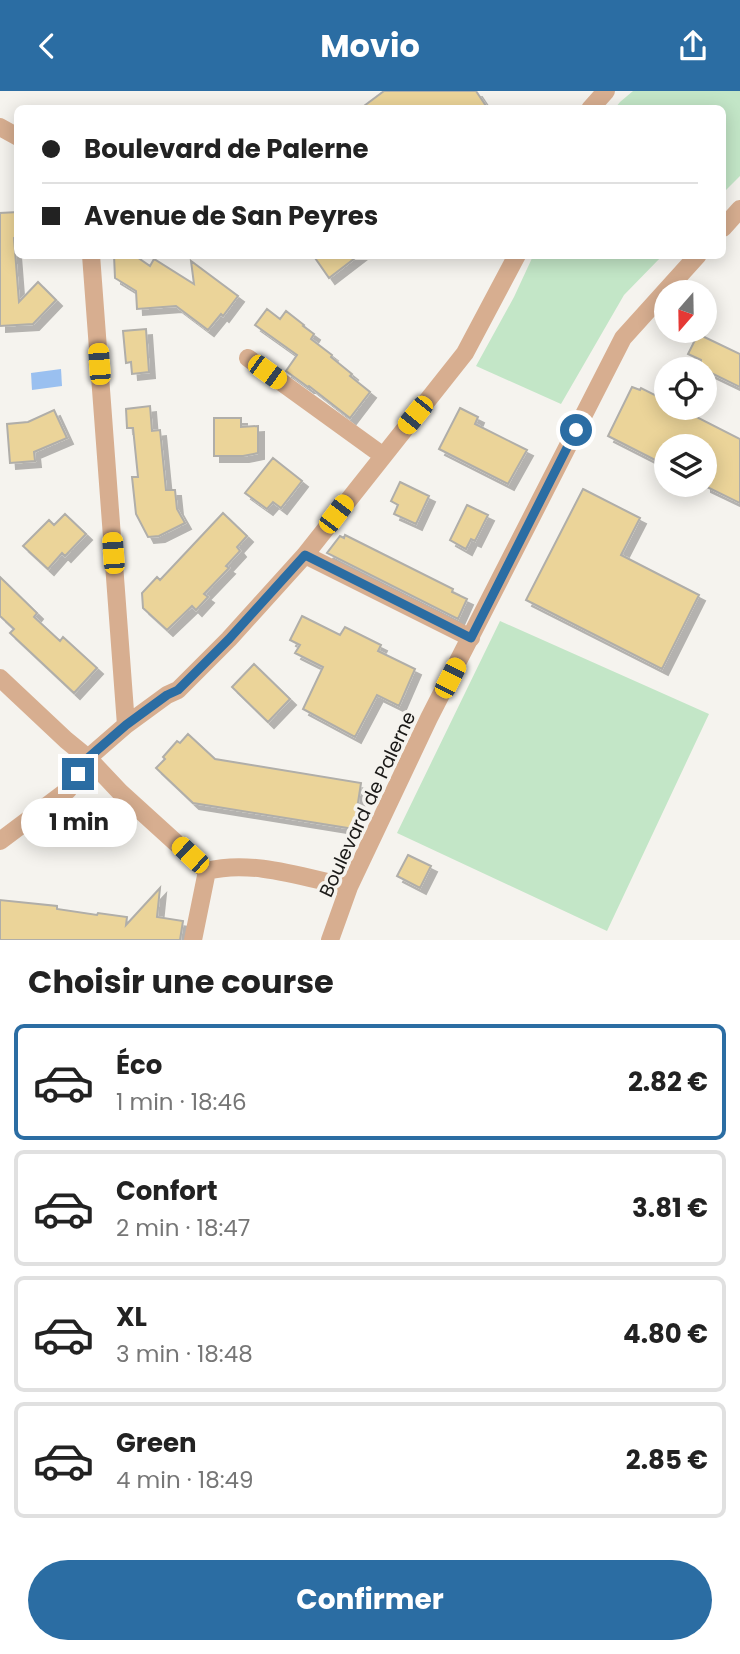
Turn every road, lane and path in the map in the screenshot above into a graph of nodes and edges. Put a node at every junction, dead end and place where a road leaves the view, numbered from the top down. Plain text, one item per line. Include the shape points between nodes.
1 (606, 91) edge
2 (594, 105) edge
3 (740, 209) edge
4 (726, 225) edge
5 (91, 259) edge
6 (515, 259) edge
7 (694, 259) edge
8 (248, 358) dead end
9 (382, 456) junction
10 (305, 555) junction
11 (471, 638) junction
12 (0, 678) edge
13 (126, 725) junction
14 (88, 758) junction
15 (0, 841) edge
16 (207, 871) junction
17 (349, 887) junction
18 (193, 940) edge
19 (330, 940) edge

1 - 2 street
3 - 4 street
5 - 13 street
6 - 9 street via 465,353
7 - 11 street, Boulevard de Palerne via 624,338
8 - 9 street
9 - 10 street
10 - 11 street
10 - 13 street via 178,690
11 - 17 street, Boulevard de Palerne
12 - 14 street
13 - 14 street
14 - 15 street via 68,790
14 - 16 street
16 - 17 street via 222,867 262,870
16 - 18 street
17 - 19 street, Boulevard de Palerne

